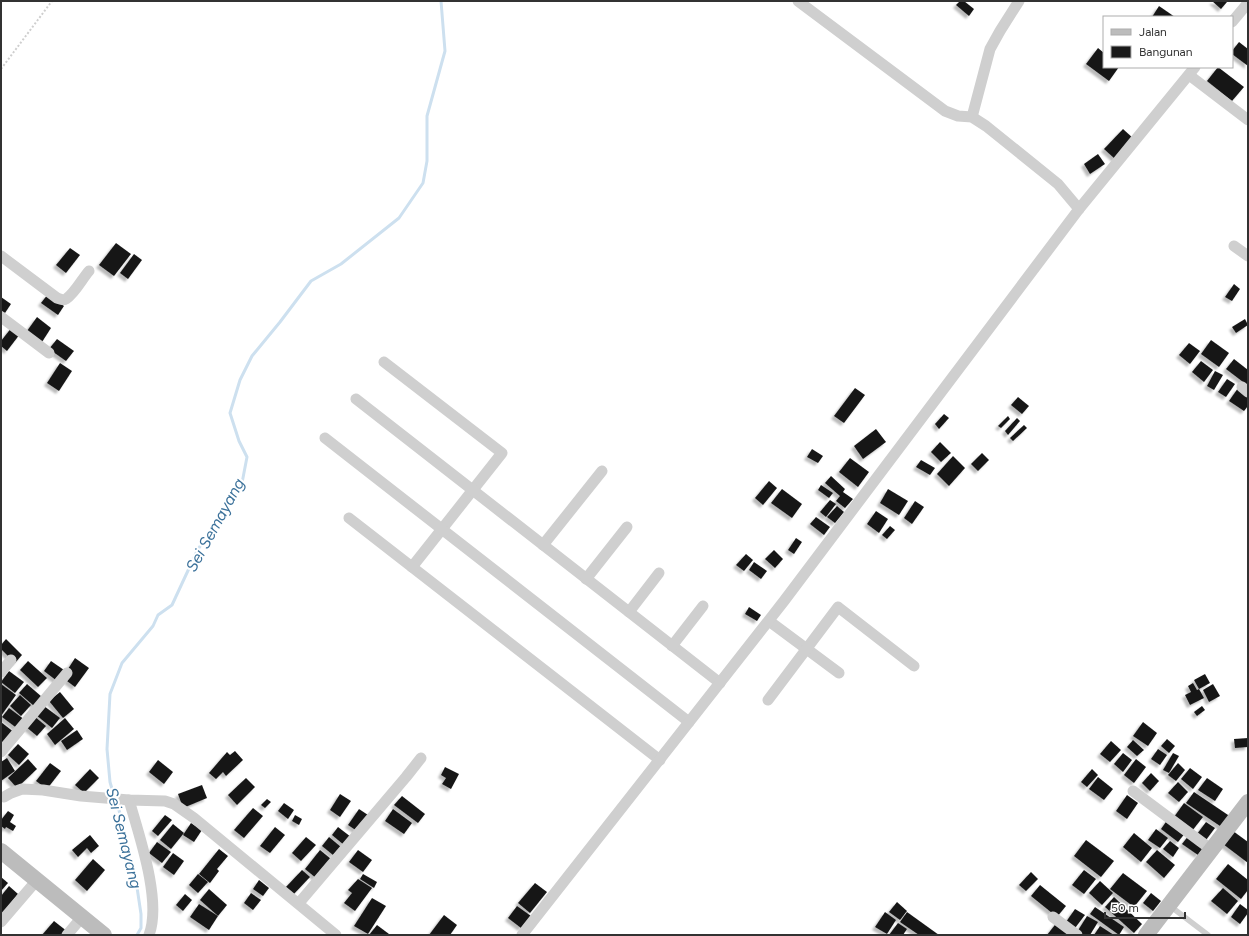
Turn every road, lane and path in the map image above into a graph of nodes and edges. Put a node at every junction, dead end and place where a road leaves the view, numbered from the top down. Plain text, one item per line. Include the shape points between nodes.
1 (52, 1) edge
2 (798, 1) edge
3 (1019, 1) edge
4 (1248, 3) edge
5 (1233, 21) edge
6 (1, 69) edge
7 (1192, 71) edge
8 (972, 117) junction
9 (1248, 120) edge
10 (1081, 206) junction
11 (1234, 246) dead end
12 (1248, 256) edge
13 (1, 258) edge
14 (89, 271) dead end
15 (1, 317) edge
16 (48, 353) dead end
17 (384, 362) dead end
18 (356, 399) dead end
19 (325, 438) dead end
20 (602, 471) dead end
21 (473, 490) junction
22 (349, 518) dead end
23 (627, 527) dead end
24 (442, 530) junction
25 (543, 545) junction
26 (412, 567) junction
27 (659, 573) dead end
28 (586, 579) junction
29 (703, 606) dead end
30 (629, 612) junction
31 (769, 621) junction
32 (672, 646) junction
33 (806, 649) junction
34 (11, 660) dead end
35 (914, 666) dead end
36 (1, 672) edge
37 (67, 673) dead end
38 (839, 673) dead end
39 (720, 683) junction
40 (768, 700) dead end
41 (689, 722) junction
42 (1, 752) edge
43 (421, 758) dead end
44 (660, 760) junction
45 (1133, 791) dead end
46 (2, 798) edge
47 (121, 799) junction
48 (1248, 802) edge
49 (1212, 850) junction
50 (3, 857) edge
51 (37, 880) junction
52 (299, 903) junction
53 (1169, 906) junction
54 (82, 917) junction
55 (1053, 917) dead end
56 (1, 922) edge
57 (67, 935) edge
58 (104, 935) edge
59 (149, 935) edge
60 (336, 935) edge
61 (522, 935) edge
62 (1077, 935) edge
63 (1146, 935) edge
64 (1208, 935) edge

1 - 6 path
2 - 8 street via 945,111 958,116
3 - 8 street via 990,49
4 - 5 street
7 - 9 street
7 - 10 street
8 - 10 street via 1058,184
10 - 31 street
11 - 12 street
13 - 14 street via 62,300 73,292
15 - 16 street
17 - 21 street via 502,453
18 - 21 street
19 - 24 street
20 - 25 street
21 - 24 street
21 - 25 street
22 - 26 street
23 - 28 street
24 - 26 street
24 - 41 street
25 - 28 street
26 - 44 street
27 - 30 street
28 - 30 street
29 - 32 street
30 - 32 street
31 - 33 street
31 - 39 street
32 - 39 street
33 - 35 street via 838,607
33 - 38 street
33 - 40 street
34 - 36 street
37 - 42 street
39 - 41 street
41 - 44 street
43 - 52 street
44 - 61 street
45 - 49 street
46 - 47 street via 22,789
47 - 52 street via 165,801 174,804
47 - 59 street via 150,879 152,918
48 - 49 street
49 - 53 street
50 - 51 street
51 - 54 street
51 - 56 street
52 - 60 street
53 - 63 street
53 - 64 lane
54 - 57 street
54 - 58 street
55 - 62 street

